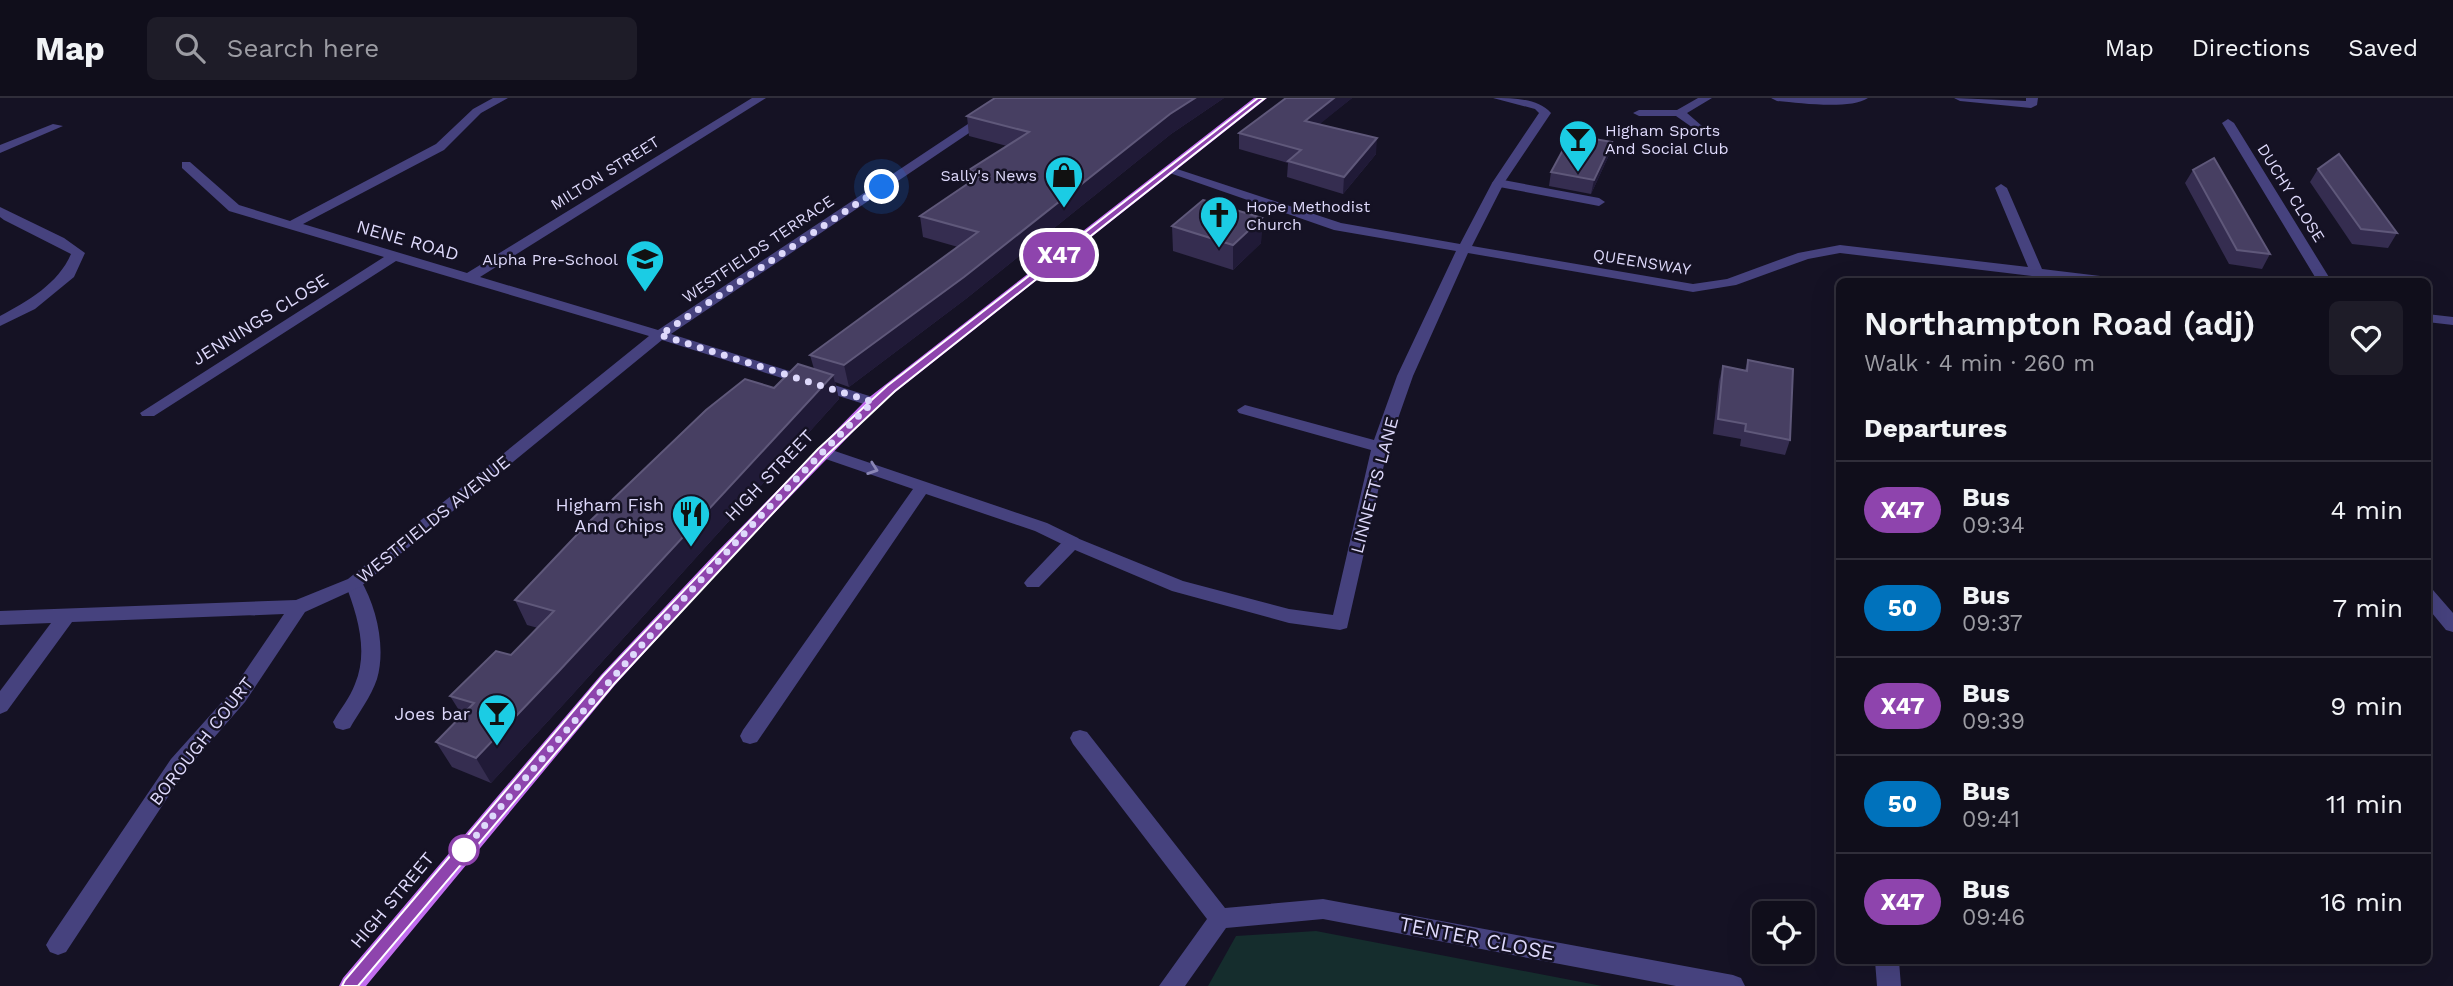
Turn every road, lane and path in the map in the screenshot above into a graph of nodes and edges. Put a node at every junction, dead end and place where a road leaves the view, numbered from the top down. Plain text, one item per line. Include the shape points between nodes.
1 (502, 98) edge
2 (760, 98) edge
3 (1015, 98) edge
4 (1261, 98) edge
5 (1499, 98) edge
6 (1706, 98) edge
7 (1777, 98) edge
8 (1862, 98) edge
9 (1960, 98) edge
10 (2032, 98) edge
11 (1639, 113) dead end
12 (1679, 113) junction
13 (2228, 122) dead end
14 (57, 126) dead end
15 (1696, 126) dead end
16 (0, 149) edge
17 (186, 166) dead end
18 (1167, 170) junction
19 (1498, 183) junction
20 (2001, 188) dead end
21 (1599, 202) dead end
22 (0, 211) edge
23 (294, 224) junction
24 (1463, 250) junction
25 (393, 257) junction
26 (2040, 277) edge
27 (469, 278) junction
28 (2323, 278) edge
29 (2431, 318) edge
30 (2453, 321) edge
31 (0, 323) edge
32 (660, 335) junction
33 (873, 402) junction
34 (1245, 410) dead end
35 (148, 413) dead end
36 (1380, 447) junction
37 (822, 452) junction
38 (923, 486) junction
39 (1072, 542) junction
40 (354, 583) junction
41 (1033, 583) dead end
42 (2431, 600) edge
43 (298, 607) junction
44 (66, 616) junction
45 (0, 618) edge
46 (2453, 625) edge
47 (0, 706) edge
48 (343, 723) dead end
49 (750, 736) dead end
50 (1080, 738) dead end
51 (1220, 919) junction
52 (58, 945) dead end
53 (1887, 964) edge
54 (351, 986) edge
55 (1171, 986) edge
56 (1733, 986) edge
57 (1889, 986) edge

1 - 23 street via 477,111 440,147
2 - 27 street, MILTON STREET
3 - 32 street, WESTFIELDS TERRACE
4 - 18 main road, HIGH STREET
5 - 19 street, LINNETTS LANE via 1539,106 1545,113
6 - 12 street
7 - 8 street
9 - 10 street via 2031,104
11 - 12 street
12 - 15 street
13 - 28 street, DUCHY CLOSE
14 - 16 street
17 - 23 street, NENE ROAD via 234,208
18 - 24 street, QUEENSWAY via 1339,228
18 - 33 main road, HIGH STREET
19 - 21 street
19 - 24 street, LINNETTS LANE
20 - 26 street
22 - 31 street via 64,241 78,253 69,274 30,306
23 - 25 street, NENE ROAD
24 - 26 street, QUEENSWAY via 1693,288 1731,284 1827,249
24 - 36 street, LINNETTS LANE via 1405,376
25 - 27 street, NENE ROAD
25 - 35 street, JENNINGS CLOSE
27 - 32 street, NENE ROAD
29 - 30 street
32 - 33 street, NENE ROAD
32 - 40 street, WESTFIELDS AVENUE
33 - 37 main road, HIGH STREET
34 - 36 street
36 - 39 street, LINNETTS LANE via 1340,623 1289,616 1178,586
37 -> 38 street, LINNETTS LANE
37 - 54 main road, HIGH STREET via 608,680
38 - 39 street, LINNETTS LANE
38 - 49 street
39 - 41 street
40 - 43 street, WESTFIELDS AVENUE
40 - 48 street via 367,615 372,645 367,678
42 - 46 street
43 - 44 street, WESTFIELDS AVENUE
43 - 52 street, BOROUGH COURT via 238,697 178,765
44 - 45 street, WESTFIELDS AVENUE
44 - 47 street
50 - 51 street
51 - 55 street
51 - 56 street, TENTER CLOSE via 1324,909
53 - 57 street

